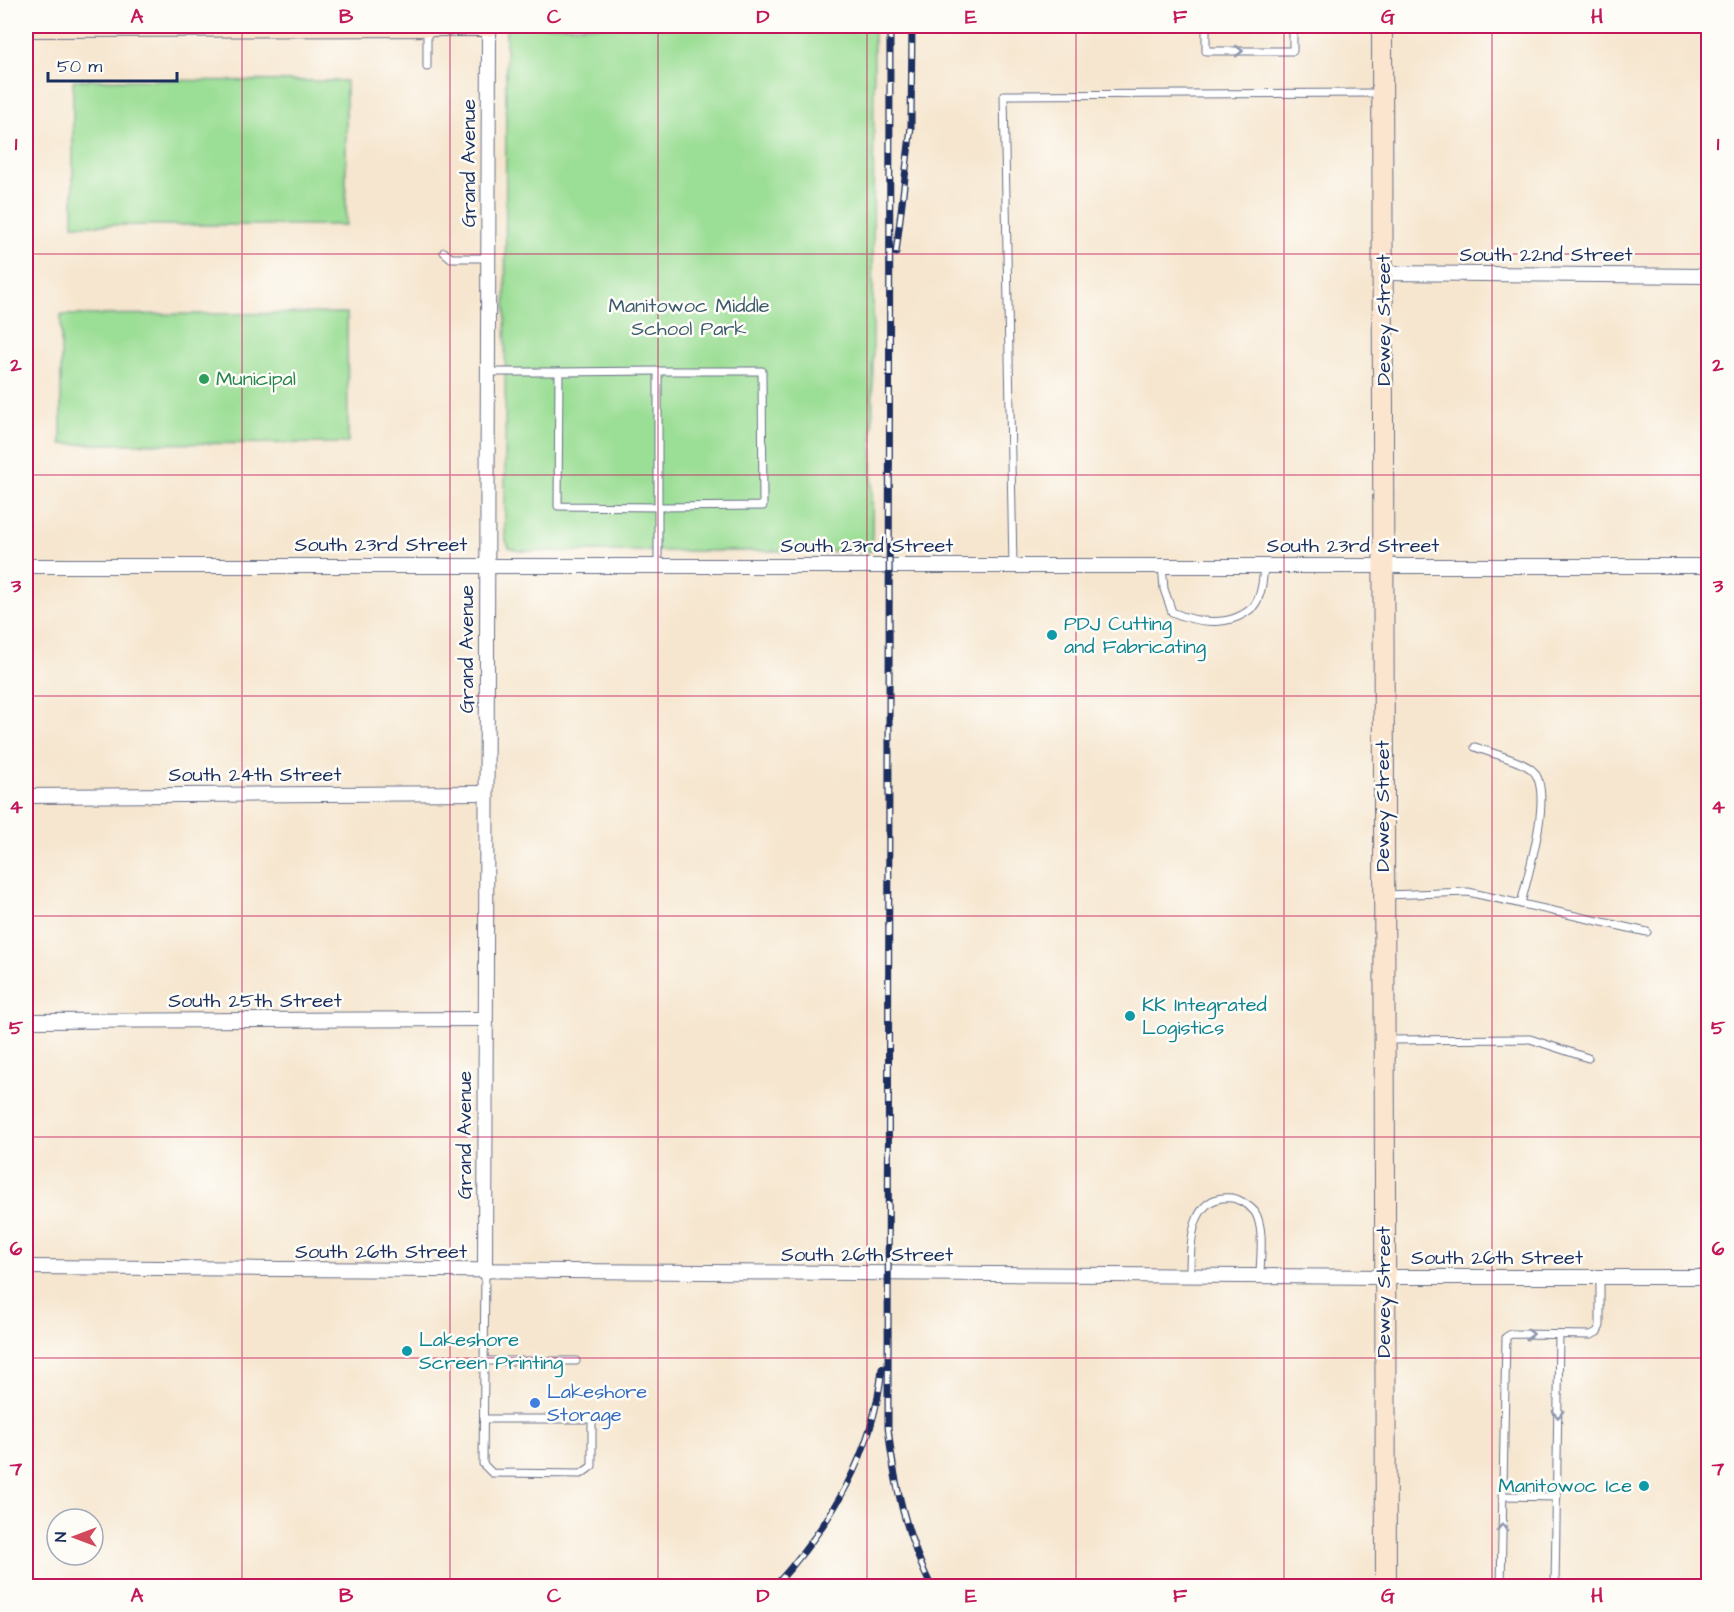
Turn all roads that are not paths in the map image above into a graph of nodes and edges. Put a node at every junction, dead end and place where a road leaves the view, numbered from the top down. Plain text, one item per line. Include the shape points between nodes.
1 (489, 26) edge
2 (1206, 26) edge
3 (1293, 26) edge
4 (1382, 26) edge
5 (26, 27) edge
6 (427, 27) edge
7 (427, 67) dead end
8 (1382, 93) junction
9 (444, 252) dead end
10 (489, 258) junction
11 (1384, 273) junction
12 (1708, 276) edge
13 (658, 371) junction
14 (488, 372) junction
15 (559, 372) junction
16 (658, 507) junction
17 (487, 565) junction
18 (1162, 565) junction
19 (1383, 565) junction
20 (26, 566) edge
21 (658, 566) junction
22 (1013, 566) junction
23 (1264, 566) junction
24 (1708, 566) edge
25 (1475, 747) dead end
26 (486, 793) junction
27 (26, 796) edge
28 (1383, 895) junction
29 (1521, 904) junction
30 (1647, 932) dead end
31 (485, 1019) junction
32 (26, 1022) edge
33 (1383, 1040) junction
34 (1588, 1058) dead end
35 (26, 1268) edge
36 (485, 1272) junction
37 (1190, 1276) junction
38 (1260, 1277) junction
39 (1384, 1277) junction
40 (1600, 1277) junction
41 (1708, 1277) edge
42 (1559, 1335) junction
43 (484, 1361) junction
44 (576, 1361) dead end
45 (484, 1419) junction
46 (1502, 1496) junction
47 (1557, 1497) junction
48 (1386, 1587) edge
49 (1501, 1587) edge
50 (1555, 1587) edge

1 - 6 street
1 - 10 street, Grand Avenue
2 -> 3 lane via 1206,51 1293,51
4 - 8 street, Dewey Street
5 - 6 street
6 - 7 lane
8 - 11 street, Dewey Street
8 - 22 lane via 1004,95
9 - 10 lane via 451,258
10 - 14 street, Grand Avenue
11 - 12 street, South 22nd Street
11 - 19 street, Dewey Street
13 - 15 lane
13 - 16 lane
13 - 16 lane via 762,371 763,506
14 - 15 lane
14 - 17 street, Grand Avenue
15 - 16 lane via 558,506
16 - 21 lane
17 - 20 street, South 23rd Street
17 - 21 street, South 23rd Street
17 - 26 street, Grand Avenue
18 - 22 street, South 23rd Street
18 - 23 street, South 23rd Street
18 - 23 lane via 1164,589 1172,612 1190,620 1209,622 1233,619 1254,606 1262,587
19 - 23 street, South 23rd Street
19 - 24 street, South 23rd Street
19 - 28 street, Dewey Street
21 - 22 street, South 23rd Street
25 - 29 lane via 1531,769 1539,780 1540,815
26 - 27 street, South 24th Street
26 - 31 street, Grand Avenue
28 - 29 lane via 1468,892
28 - 33 street, Dewey Street
29 - 30 lane
31 - 32 street, South 25th Street
31 - 36 street, Grand Avenue
33 - 34 lane via 1530,1039
33 - 39 street, Dewey Street
35 - 36 street, South 26th Street
36 - 37 street, South 26th Street
36 - 43 lane
37 - 38 street, South 26th Street
37 - 38 lane via 1190,1241 1195,1221 1209,1203 1225,1197 1238,1199 1254,1212 1260,1227
38 - 39 street, South 26th Street
39 - 40 street, South 26th Street
39 - 48 street, Dewey Street
40 - 41 street, South 26th Street
40 - 42 lane via 1598,1332
46 -> 42 lane via 1506,1337
42 -> 47 lane
43 - 44 lane
43 - 45 lane
45 - 45 lane via 483,1464 492,1473 581,1474 592,1466 592,1419
46 - 47 lane
49 -> 46 lane
47 - 50 lane

